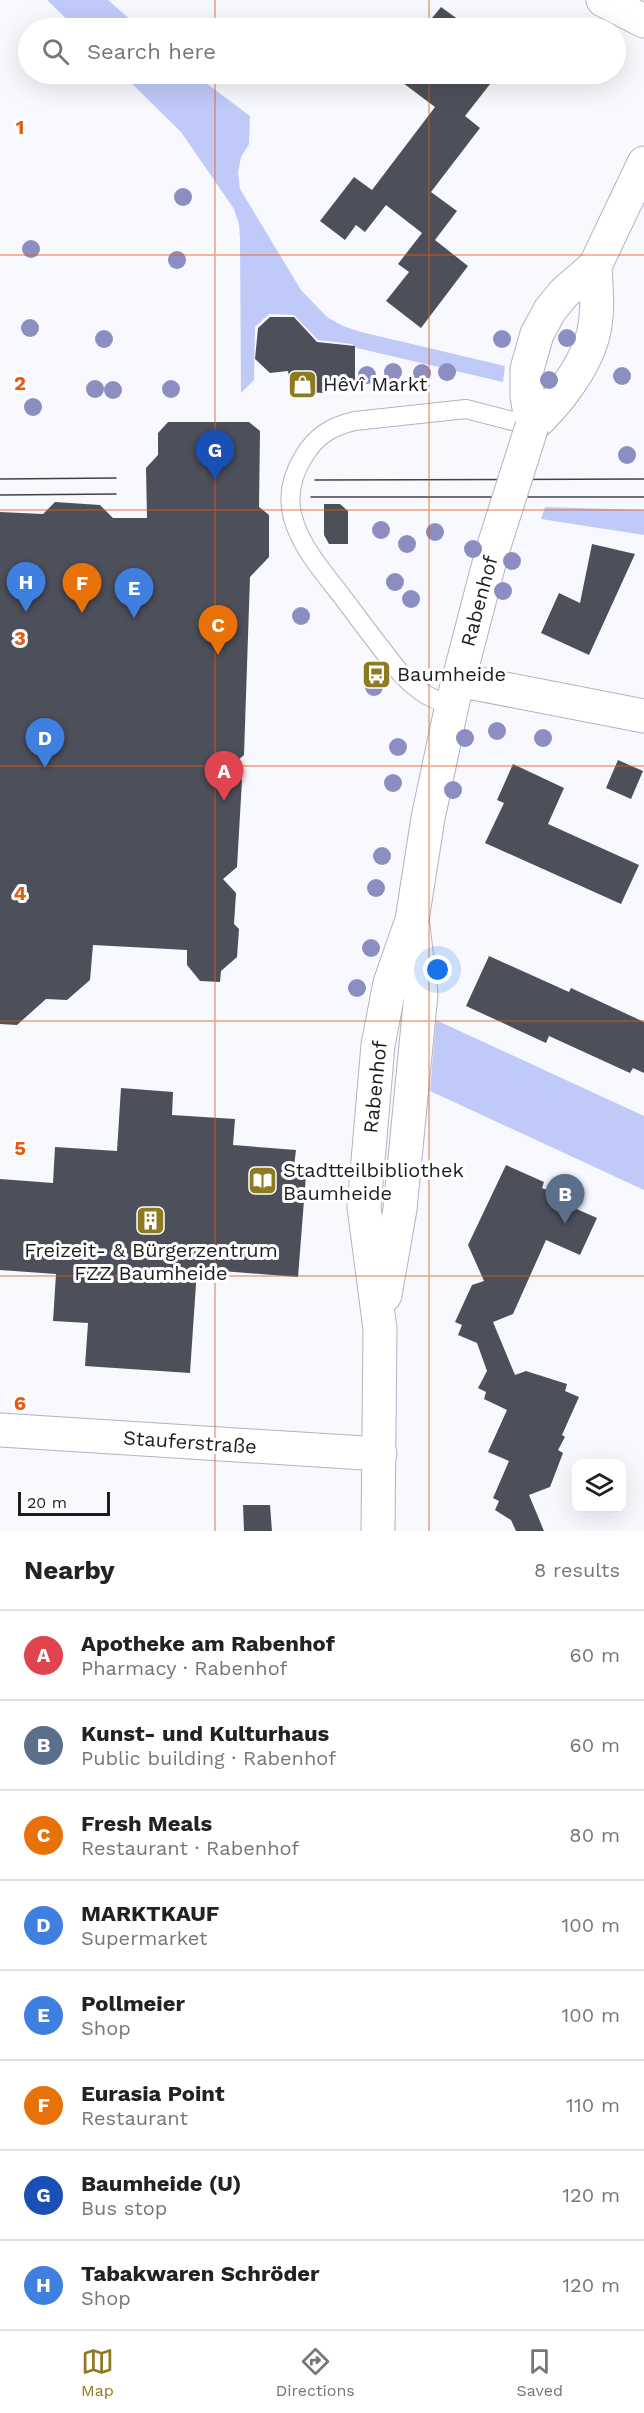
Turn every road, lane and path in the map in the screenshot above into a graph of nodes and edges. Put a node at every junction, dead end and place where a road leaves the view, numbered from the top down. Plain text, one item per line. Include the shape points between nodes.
1 (603, 0) edge
2 (644, 21) edge
3 (644, 163) edge
4 (595, 266) junction
5 (532, 426) junction
6 (455, 692) junction
7 (644, 716) edge
8 (0, 1430) edge
9 (380, 1454) junction
10 (378, 1531) edge

1 - 2 street
3 - 4 street, Rabenhof
4 - 5 street, Rabenhof via 596,308 589,348 562,393
4 - 5 street, Rabenhof via 564,293 537,334 527,369
5 - 6 street, Rabenhof, bridge via 492,552
5 - 6 lane via 466,409 355,421 337,425 323,434 310,447 292,478 292,516 317,564 415,688 430,698
6 - 7 street
6 - 9 street, Rabenhof via 428,818 412,920 390,983 378,1045 364,1207 380,1329
8 - 9 street, Stauferstraße
9 - 10 street, Rabenhof

